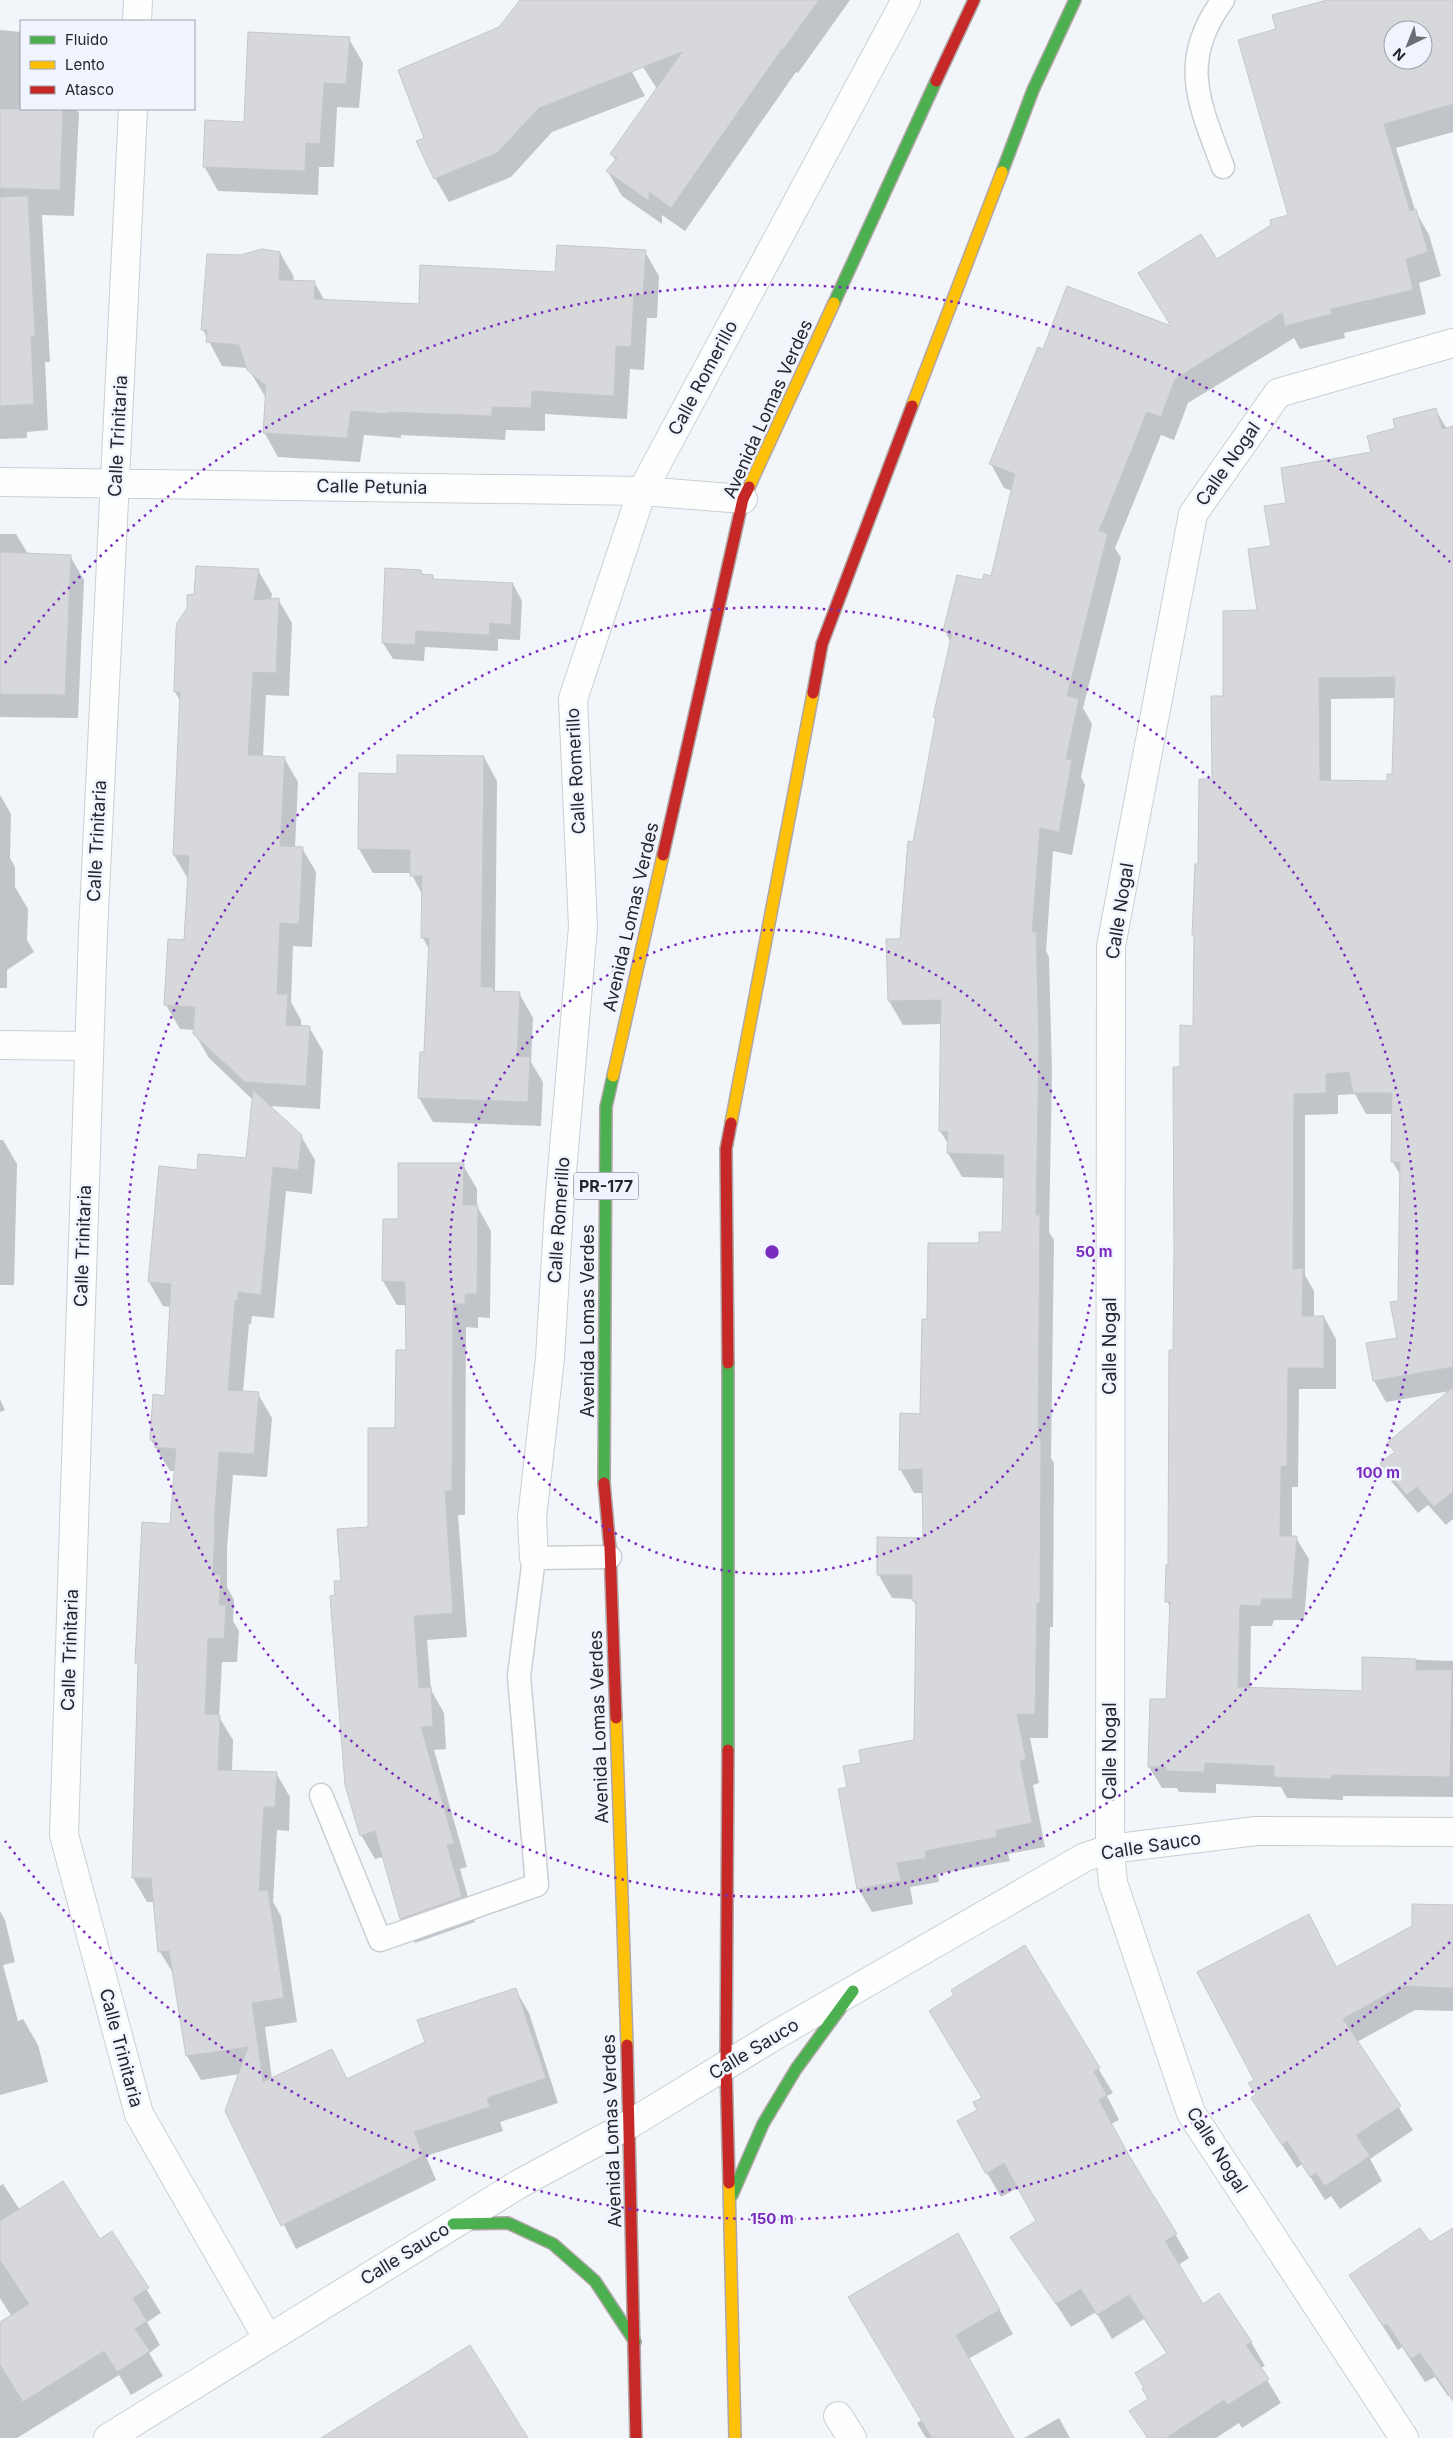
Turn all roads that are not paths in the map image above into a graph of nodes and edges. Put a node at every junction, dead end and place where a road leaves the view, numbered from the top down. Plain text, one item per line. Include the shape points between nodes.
1 (138, 0) edge
2 (906, 0) edge
3 (974, 0) edge
4 (1075, 0) edge
5 (1223, 0) edge
6 (137, 20) edge
7 (133, 110) edge
8 (1223, 167) dead end
9 (1453, 343) edge
10 (0, 482) edge
11 (116, 484) junction
12 (642, 491) junction
13 (743, 499) junction
14 (0, 1045) edge
15 (89, 1046) junction
16 (610, 1557) junction
17 (534, 1558) junction
18 (321, 1795) dead end
19 (1453, 1832) edge
20 (1110, 1849) junction
21 (853, 1991) junction
22 (726, 2066) junction
23 (630, 2124) junction
24 (729, 2200) junction
25 (453, 2224) junction
26 (268, 2339) junction
27 (634, 2342) junction
28 (108, 2438) edge
29 (636, 2438) edge
30 (735, 2438) edge
31 (1404, 2438) edge

1 - 6 street
2 - 12 street, Calle Romerillo
3 - 13 main road, Avenida Lomas Verdes / PR-177
4 - 22 main road via 1033,90 822,644 726,1149 729,1521
5 - 8 lane via 1212,14 1199,46 1194,72 1199,105
7 - 11 street, Calle Trinitaria
9 - 20 street, Calle Nogal via 1278,393 1193,514 1111,946
10 - 11 street, Calle Petunia
11 - 12 street, Calle Petunia
11 - 15 street, Calle Trinitaria
12 - 13 street, Calle Petunia
12 - 17 street, Calle Romerillo via 573,699 583,927 558,1207 550,1358 532,1518
13 - 16 main road, Avenida Lomas Verdes / PR-177 via 606,1107 604,1482
14 - 15 street
15 - 26 street, Calle Trinitaria via 64,1835 139,2114
16 - 17 lane
16 - 23 main road, Avenida Lomas Verdes / PR-177
17 - 18 lane via 519,1676 538,1885 380,1940
19 - 20 street, Calle Sauco via 1256,1831
20 - 21 street, Calle Sauco via 1085,1856
20 - 31 street, Calle Nogal via 1113,1883 1191,2113
21 - 22 street, Calle Sauco
21 - 24 main road via 796,2069 764,2124
22 - 23 street, Calle Sauco
22 - 24 main road
23 - 25 street, Calle Sauco
23 - 27 main road, Avenida Lomas Verdes / PR-177
24 - 30 main road
25 - 26 street, Calle Sauco
25 - 27 main road via 508,2223 552,2244 595,2281
26 - 28 street, Calle Sauco
27 - 29 main road, Avenida Lomas Verdes / PR-177

